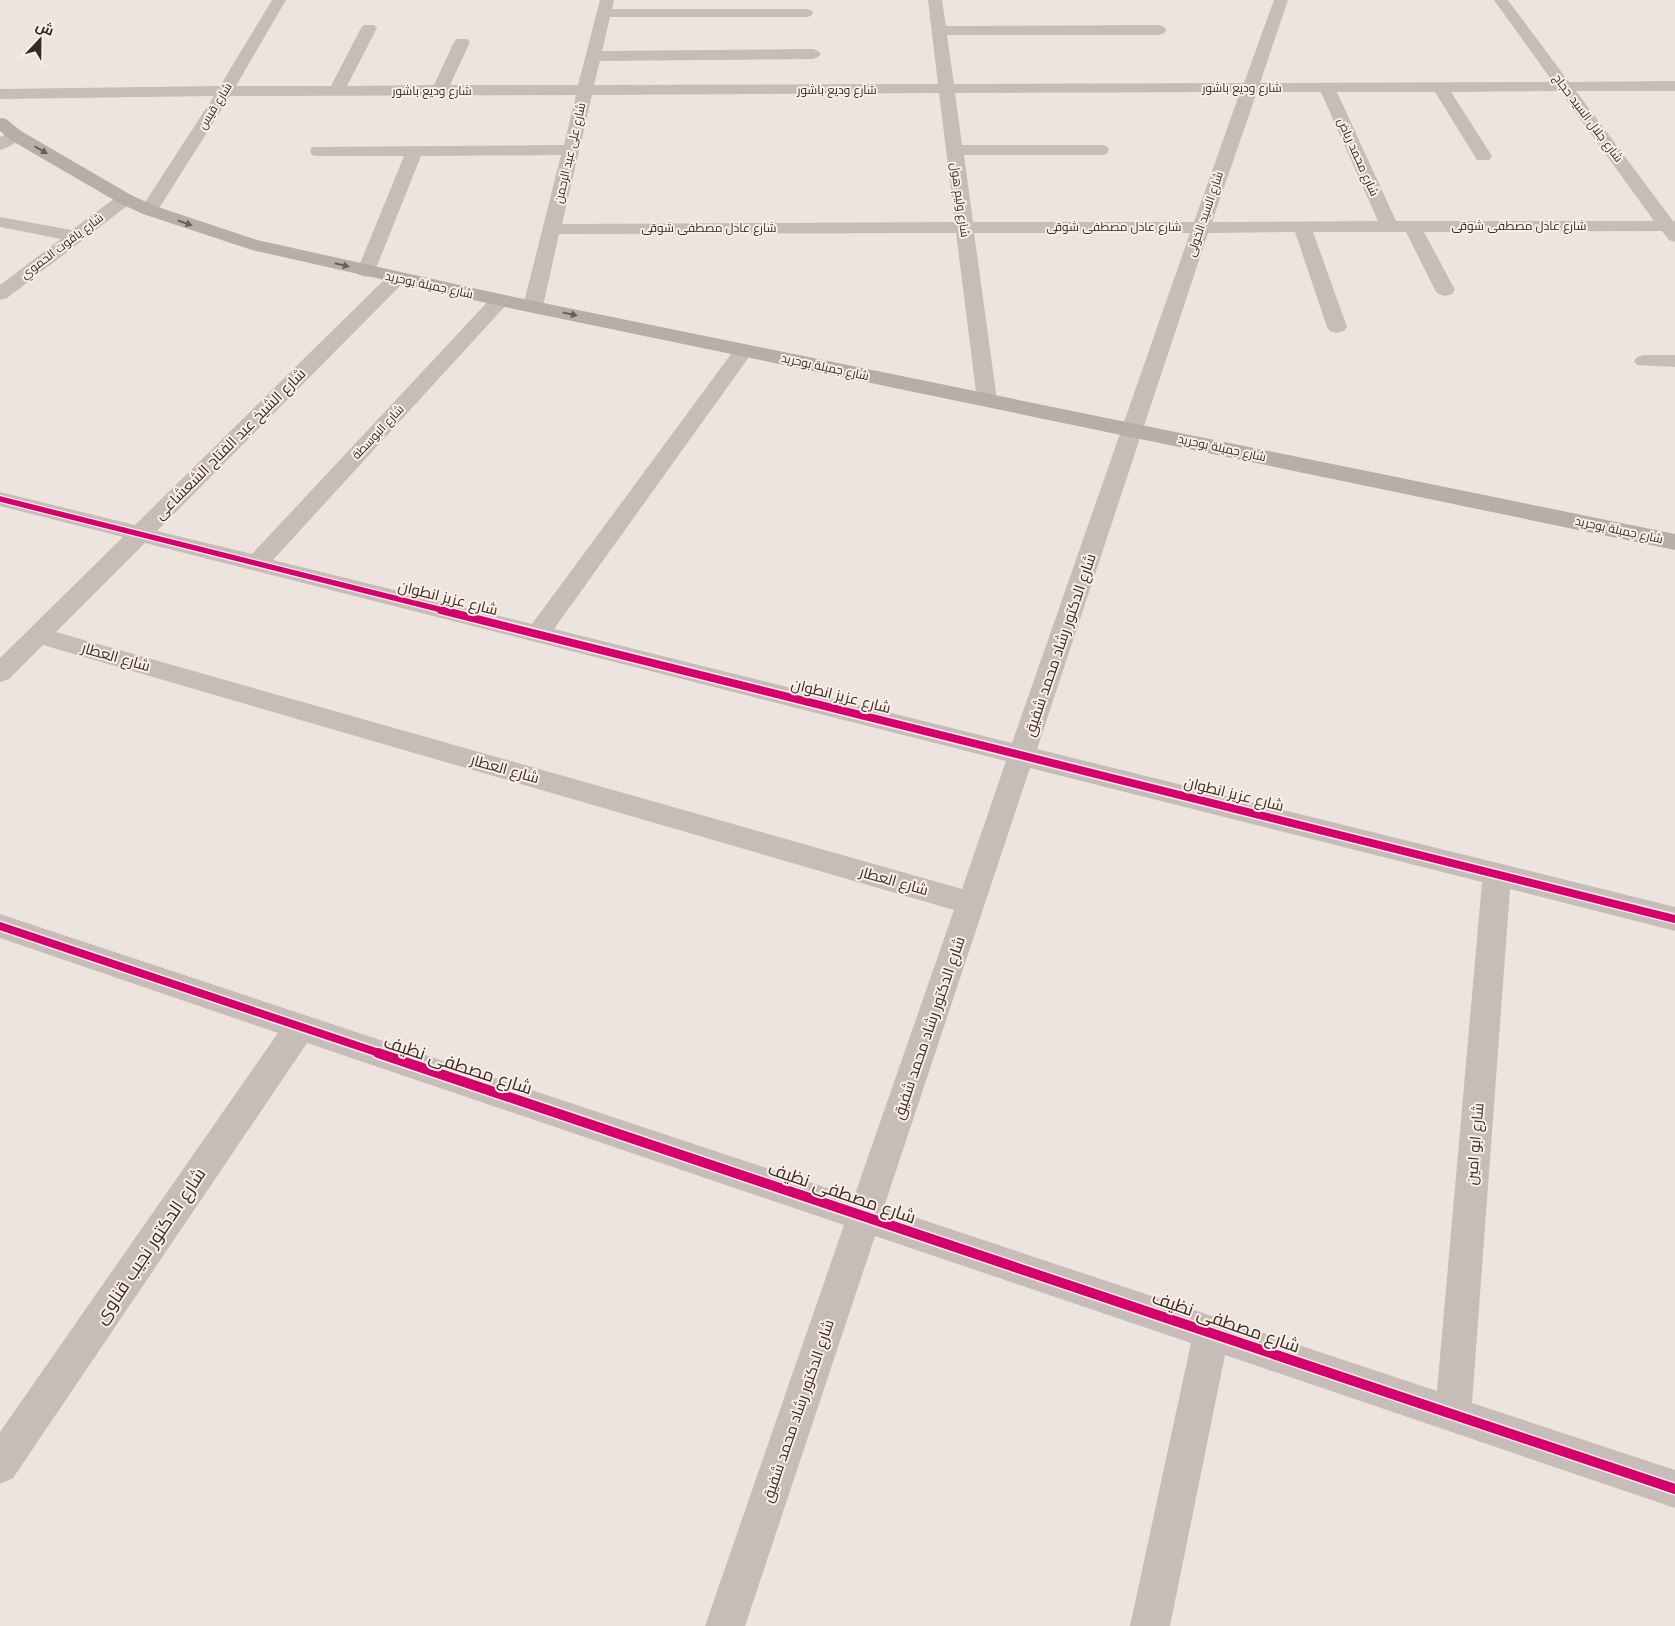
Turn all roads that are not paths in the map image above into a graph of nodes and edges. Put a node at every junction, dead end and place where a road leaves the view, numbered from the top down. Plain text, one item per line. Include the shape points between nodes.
1 (278, 0) edge
2 (935, 0) edge
3 (1280, 0) edge
4 (1501, 0) edge
5 (605, 7) edge
6 (806, 13) dead end
7 (369, 28) dead end
8 (1159, 30) dead end
9 (938, 32) junction
10 (462, 42) dead end
11 (813, 54) dead end
12 (594, 56) junction
13 (1440, 86) junction
14 (1564, 86) junction
15 (1675, 86) edge
16 (1326, 87) junction
17 (1250, 88) junction
18 (945, 89) junction
19 (585, 90) junction
20 (225, 91) junction
21 (336, 91) junction
22 (439, 91) junction
23 (0, 94) edge
24 (5, 134) edge
25 (571, 150) junction
26 (953, 150) junction
27 (1101, 150) dead end
28 (318, 151) dead end
29 (414, 151) junction
30 (1483, 156) dead end
31 (125, 200) junction
32 (149, 210) junction
33 (0, 222) edge
34 (1200, 227) junction
35 (1302, 227) junction
36 (1390, 227) junction
37 (1412, 227) junction
38 (964, 228) junction
39 (552, 229) junction
40 (1673, 229) edge
41 (74, 236) junction
42 (366, 271) junction
43 (397, 278) junction
44 (1445, 290) dead end
45 (0, 294) edge
46 (500, 300) junction
47 (533, 306) junction
48 (1337, 328) dead end
49 (744, 350) junction
50 (1644, 361) dead end
51 (1675, 361) edge
52 (987, 400) junction
53 (1133, 430) junction
54 (0, 500) edge
55 (139, 534) junction
56 (1675, 542) edge
57 (257, 564) junction
58 (38, 634) junction
59 (538, 634) junction
60 (0, 673) edge
61 (1022, 756) junction
62 (1497, 874) junction
63 (971, 903) junction
64 (1675, 919) edge
65 (0, 926) edge
66 (300, 1027) junction
67 (865, 1216) junction
68 (1211, 1332) junction
69 (1453, 1415) junction
70 (0, 1465) edge
71 (1675, 1489) edge
72 (725, 1626) edge
73 (1150, 1626) edge

1 - 20 street, شارع قيس
2 - 9 street, شارع وليم هول
3 - 17 street, شارع السيد الخولى
4 - 14 street, شارع جلال السيد حجاج
5 - 6 street
5 - 12 street, شارع على عبد الرحمن
7 - 21 street
8 - 9 street
9 - 18 street, شارع وليم هول
10 - 22 street
11 - 12 street
12 - 19 street, شارع على عبد الرحمن
13 - 14 street, شارع وديع باشور
13 - 16 street, شارع وديع باشور
13 - 30 street
14 - 15 street, شارع وديع باشور
14 - 40 street, شارع جلال السيد حجاج
16 - 17 street, شارع وديع باشور
16 - 36 street, شارع محمد رياض
17 - 18 street, شارع وديع باشور
17 - 34 street, شارع السيد الخولى
18 - 19 street, شارع وديع باشور
18 - 26 street, شارع وليم هول
19 - 22 street, شارع وديع باشور
19 - 25 street, شارع على عبد الرحمن
20 - 21 street, شارع وديع باشور
20 - 23 street, شارع وديع باشور
20 - 32 street, شارع قيس
21 - 22 street, شارع وديع باشور
24 -> 31 main road, شارع جميلة بوحريد
25 - 29 street
25 - 39 street, شارع على عبد الرحمن
26 - 27 street
26 - 38 street, شارع وليم هول
28 - 29 street
29 - 42 street
31 - 32 main road, شارع جميلة بوحريد
31 - 41 street, شارع ياقوت الحموي
32 -> 42 main road, شارع جميلة بوحريد via 252,244
33 - 41 street
34 - 35 street, شارع عادل مصطفى شوقى
34 - 38 street, شارع عادل مصطفى شوقى
34 - 53 street, شارع السيد الخولى
35 - 36 street, شارع عادل مصطفى شوقى
35 - 48 street
36 - 37 street, شارع عادل مصطفى شوقى
37 - 40 street, شارع عادل مصطفى شوقى
37 - 44 street
38 - 39 street, شارع عادل مصطفى شوقى
38 - 52 street, شارع وليم هول
39 - 47 street, شارع على عبد الرحمن
41 - 45 street, شارع ياقوت الحموي
42 - 43 main road, شارع جميلة بوحريد
43 - 46 main road, شارع جميلة بوحريد
43 - 55 street, شارع الشيخ عبد الفتاح الشعشاعى
46 - 47 main road, شارع جميلة بوحريد
46 - 57 street, شارع البوسطة
47 -> 49 main road, شارع جميلة بوحريد
49 - 52 main road, شارع جميلة بوحريد
49 - 59 street
50 - 51 street
52 - 53 main road, شارع جميلة بوحريد
53 - 56 main road, شارع جميلة بوحريد
53 - 61 street, شارع الدكتور رشاد محمد شفيق
54 - 55 street, شارع عزيز انطوان
55 - 57 street, شارع عزيز انطوان
55 - 58 street, شارع الشيخ عبد الفتاح الشعشاعى
57 - 59 street, شارع عزيز انطوان
58 - 60 street, شارع الشيخ عبد الفتاح الشعشاعى
58 - 63 street, شارع العطار
59 - 61 street, شارع عزيز انطوان
61 - 62 street, شارع عزيز انطوان
61 - 63 street, شارع الدكتور رشاد محمد شفيق
62 - 64 street, شارع عزيز انطوان
62 - 69 street, شارع ابو امين
63 - 67 street, شارع الدكتور رشاد محمد شفيق
65 - 66 street, شارع مصطفى نظيف
66 - 67 street, شارع مصطفى نظيف
66 - 70 street, شارع الدكتور نجيب قناوى
67 - 68 street, شارع مصطفى نظيف
67 - 72 street, شارع الدكتور رشاد محمد شفيق
68 - 69 street, شارع مصطفى نظيف
68 - 73 street
69 - 71 street, شارع مصطفى نظيف

